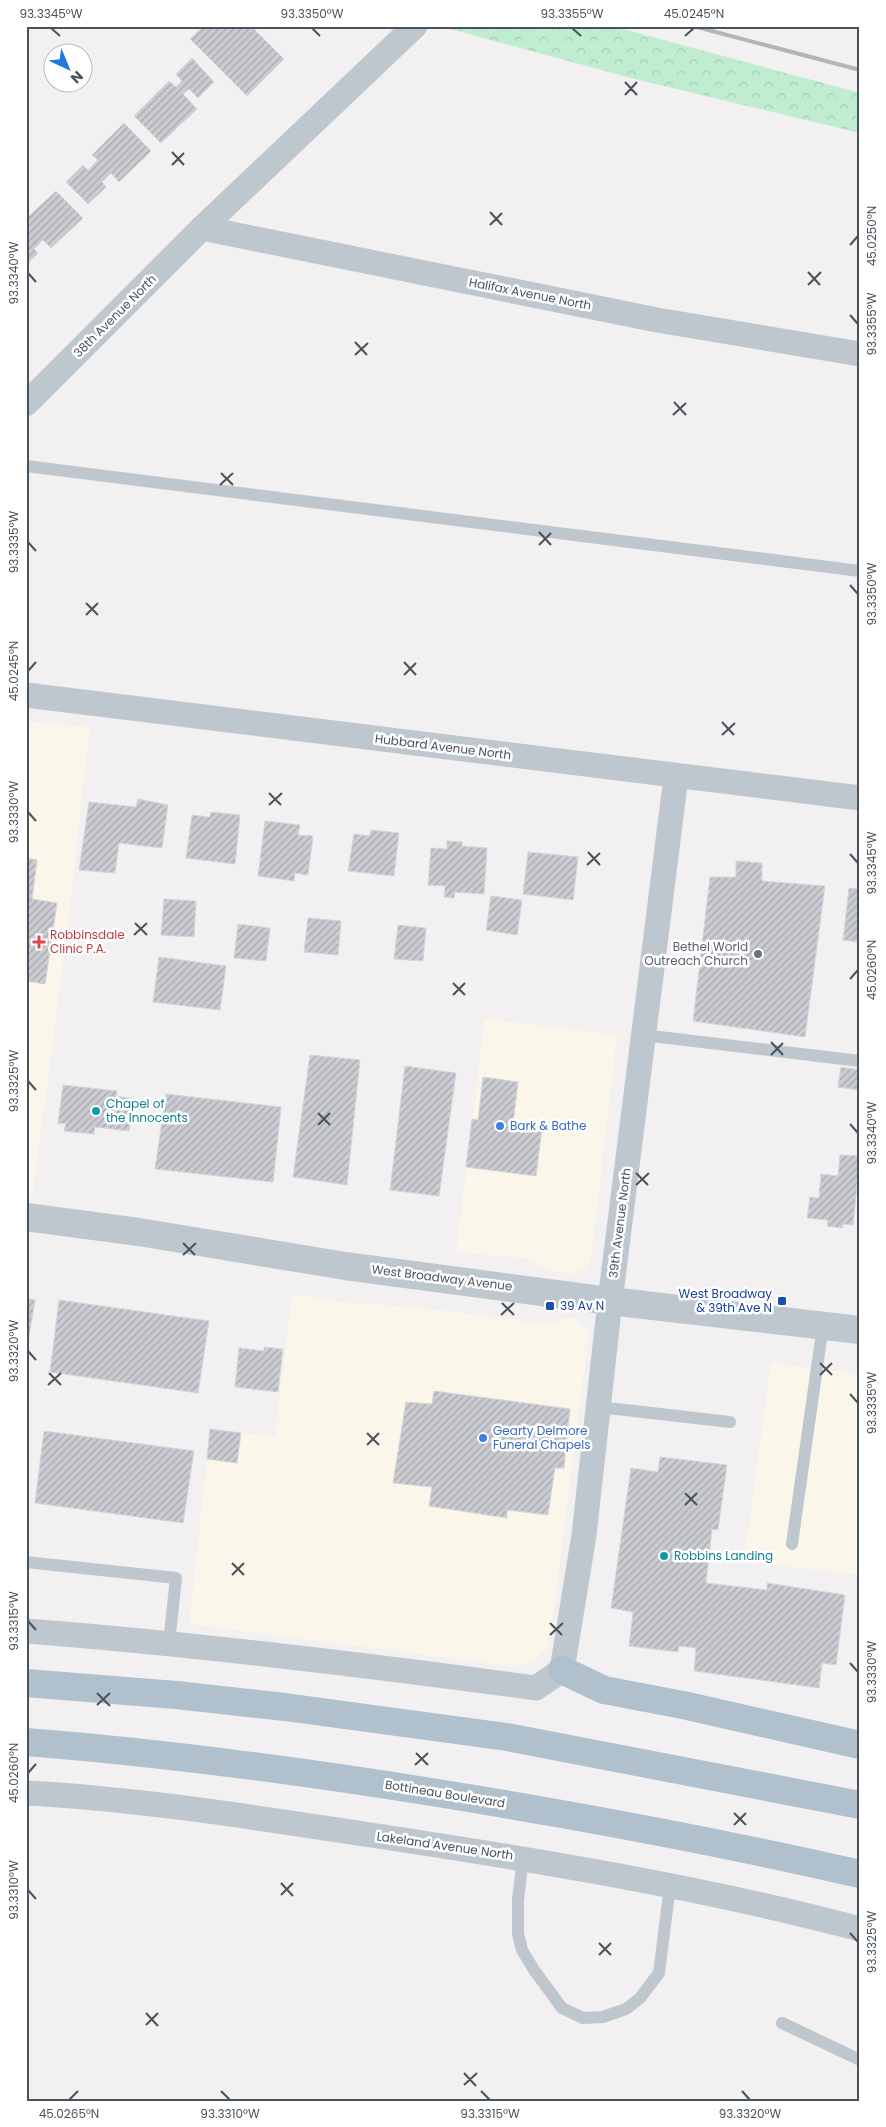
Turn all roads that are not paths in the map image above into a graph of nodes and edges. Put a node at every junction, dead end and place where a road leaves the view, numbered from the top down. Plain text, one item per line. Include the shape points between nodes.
1 (416, 26) edge
2 (202, 228) junction
3 (860, 354) edge
4 (26, 404) edge
5 (26, 466) edge
6 (860, 571) edge
7 (26, 695) edge
8 (676, 777) junction
9 (860, 798) edge
10 (643, 1035) junction
11 (860, 1061) edge
12 (26, 1218) edge
13 (610, 1300) junction
14 (823, 1325) junction
15 (860, 1330) edge
16 (599, 1407) junction
17 (730, 1422) dead end
18 (792, 1544) dead end
19 (26, 1562) edge
20 (26, 1631) edge
21 (169, 1643) junction
22 (562, 1670) junction
23 (26, 1683) edge
24 (26, 1742) edge
25 (860, 1745) edge
26 (26, 1793) edge
27 (860, 1805) edge
28 (524, 1858) junction
29 (860, 1874) edge
30 (670, 1886) junction
31 (860, 1929) edge
32 (782, 2023) dead end
33 (860, 2060) edge

1 - 2 street, 38th Avenue North
2 - 3 street, Halifax Avenue North via 657,320
2 - 4 street, 38th Avenue North
5 - 6 lane
7 - 8 street, Hubbard Avenue North
8 - 9 street, Hubbard Avenue North
8 - 10 street, 39th Avenue North
10 - 11 lane
10 - 13 street, 39th Avenue North
12 - 13 street, West Broadway Avenue via 139,1232 345,1266
13 - 14 street, West Broadway Avenue
13 - 16 street, 39th Avenue North
14 - 15 street, West Broadway Avenue
14 - 18 lane
16 - 17 lane
16 - 22 street, 39th Avenue North via 584,1535
19 - 21 lane via 176,1578
20 - 21 street
21 - 22 street via 536,1688
22 - 25 main road via 604,1690
23 - 27 main road via 295,1708 507,1737
24 - 29 main road, Bottineau Boulevard via 240,1763 446,1793 654,1830
26 - 28 street, Lakeland Avenue North via 81,1796 252,1817
28 - 30 street, Lakeland Avenue North
28 - 30 lane via 518,1900 518,1934 522,1950 562,2008 583,2018 603,2017 626,2009 640,1998 659,1973
30 - 31 street, Lakeland Avenue North
32 - 33 lane

